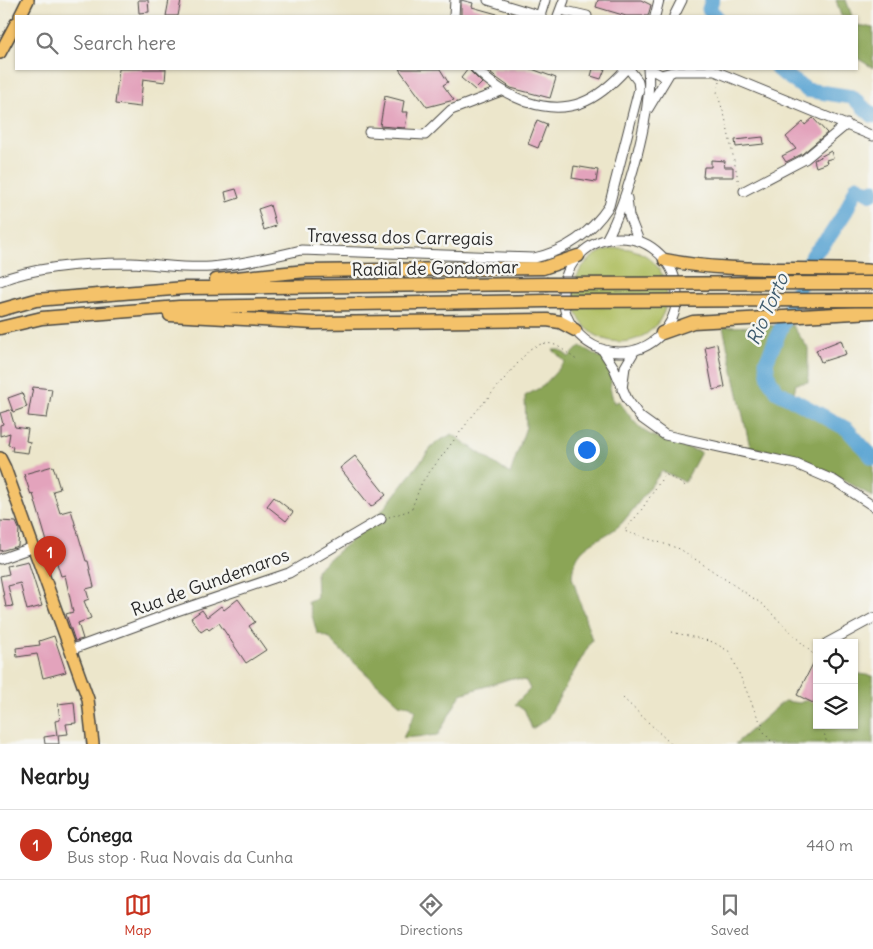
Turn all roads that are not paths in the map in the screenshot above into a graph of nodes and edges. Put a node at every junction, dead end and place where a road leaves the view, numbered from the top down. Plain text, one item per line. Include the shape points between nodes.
1 (28, 0) edge
2 (455, 0) edge
3 (488, 0) edge
4 (545, 0) edge
5 (564, 0) edge
6 (659, 0) edge
7 (502, 2) edge
8 (560, 13) edge
9 (20, 15) edge
10 (454, 15) edge
11 (537, 15) edge
12 (540, 15) edge
13 (578, 15) edge
14 (655, 15) edge
15 (15, 25) edge
16 (0, 53) edge
17 (477, 70) edge
18 (627, 70) edge
19 (629, 70) edge
20 (649, 70) edge
21 (651, 70) edge
22 (712, 70) edge
23 (674, 71) edge
24 (501, 92) junction
25 (646, 114) junction
26 (847, 124) junction
27 (369, 132) dead end
28 (873, 136) edge
29 (744, 191) road end
30 (626, 192) junction
31 (606, 240) junction
32 (638, 241) junction
33 (578, 256) junction
34 (665, 260) junction
35 (873, 271) edge
36 (0, 281) edge
37 (873, 283) edge
38 (185, 288) junction
39 (873, 300) edge
40 (0, 310) edge
41 (118, 312) junction
42 (873, 312) edge
43 (0, 328) edge
44 (575, 330) junction
45 (662, 333) junction
46 (602, 349) junction
47 (635, 350) junction
48 (622, 389) junction
49 (0, 458) edge
50 (873, 506) edge
51 (381, 519) road end
52 (34, 547) junction
53 (0, 559) edge
54 (873, 618) edge
55 (834, 639) edge
56 (70, 650) junction
57 (94, 744) edge

1 - 9 main road
2 - 10 street
3 - 7 street
4 - 12 street
5 - 8 street
6 - 14 street
7 - 11 street
8 - 13 street
15 - 16 main road
17 - 24 street
18 - 24 street via 599,93 572,107 556,109
19 - 36 street, Travessa dos Carregais via 638,81 639,89 609,206 599,221 555,253 534,258 301,250 210,267 130,263 22,272
20 - 25 street
21 - 23 street via 661,74
22 - 23 street
22 - 26 street
23 - 25 street
24 - 27 street via 451,110 425,135
25 - 30 street
26 - 28 street
26 - 29 street via 805,159
30 - 31 street via 618,218
30 - 32 street via 629,216
31 - 32 street
31 - 33 street
32 - 34 street via 658,252
33 - 38 highway via 543,268 306,271 213,281
33 - 44 street via 564,287 565,310
34 - 35 highway via 699,267
34 - 45 street via 675,280 676,302 674,313
37 - 38 highway, Radial de Gondomar, bridge
38 - 40 highway, Radial de Gondomar via 36,300
39 - 41 highway, Radial de Gondomar, bridge via 546,301 179,307
41 - 43 highway, Radial de Gondomar via 42,318
41 - 44 highway via 314,323 547,320
42 - 45 highway via 693,322
44 - 46 street
45 - 47 street
46 - 47 street
46 - 48 street
47 - 48 street via 625,367
48 - 50 street via 640,417 665,435 796,464 835,482
49 - 52 main road
51 - 56 street, Rua de Gundemaros via 290,573
52 - 53 street
52 - 56 main road
54 - 55 street
56 - 57 main road via 88,699

